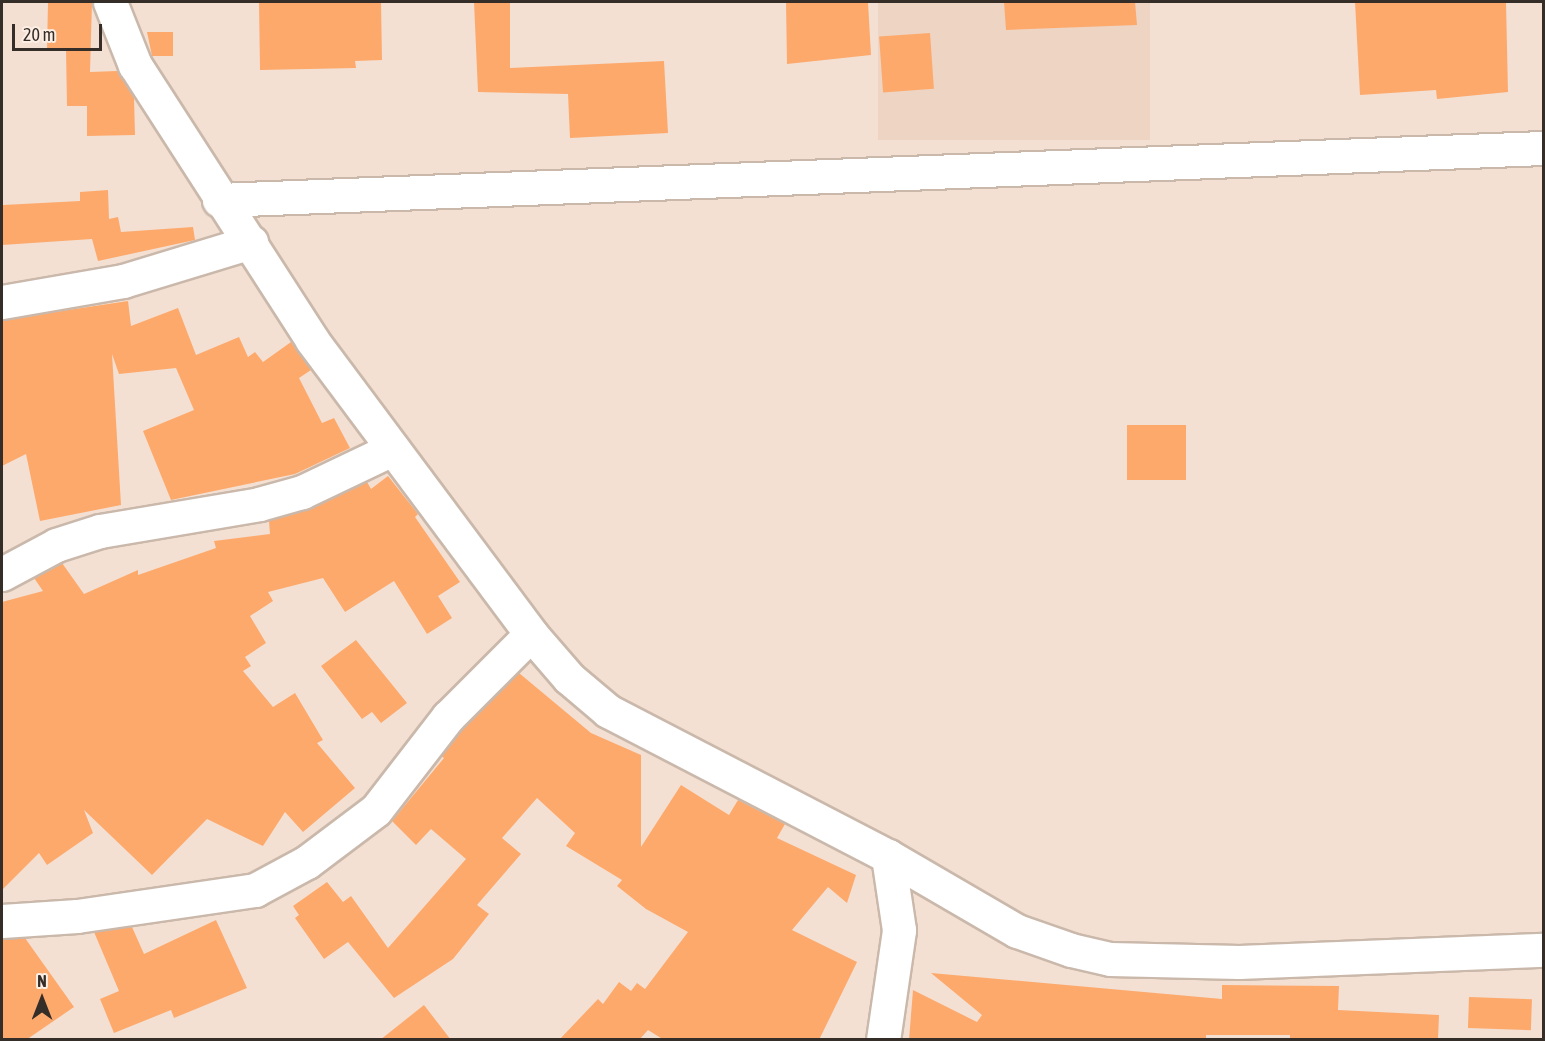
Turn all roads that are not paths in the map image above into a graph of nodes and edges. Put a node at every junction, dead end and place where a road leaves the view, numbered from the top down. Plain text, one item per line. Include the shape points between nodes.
1 (110, 2) edge
2 (1544, 148) edge
3 (219, 200) junction
4 (251, 242) junction
5 (2, 302) edge
6 (392, 449) junction
7 (2, 574) edge
8 (531, 634) junction
9 (888, 856) junction
10 (2, 921) edge
11 (1544, 950) edge
12 (883, 1040) edge

1 - 3 street via 135,65
2 - 3 street
3 - 4 street
4 - 5 street via 123,281
4 - 6 street via 312,340
6 - 7 street via 302,492 259,504 100,531 56,545
6 - 8 street
8 - 9 street via 569,678 608,711
8 - 10 street via 448,717 376,810 307,862 255,890 76,916
9 - 11 street via 1017,931 1110,959 1239,962
9 - 12 street via 899,930

